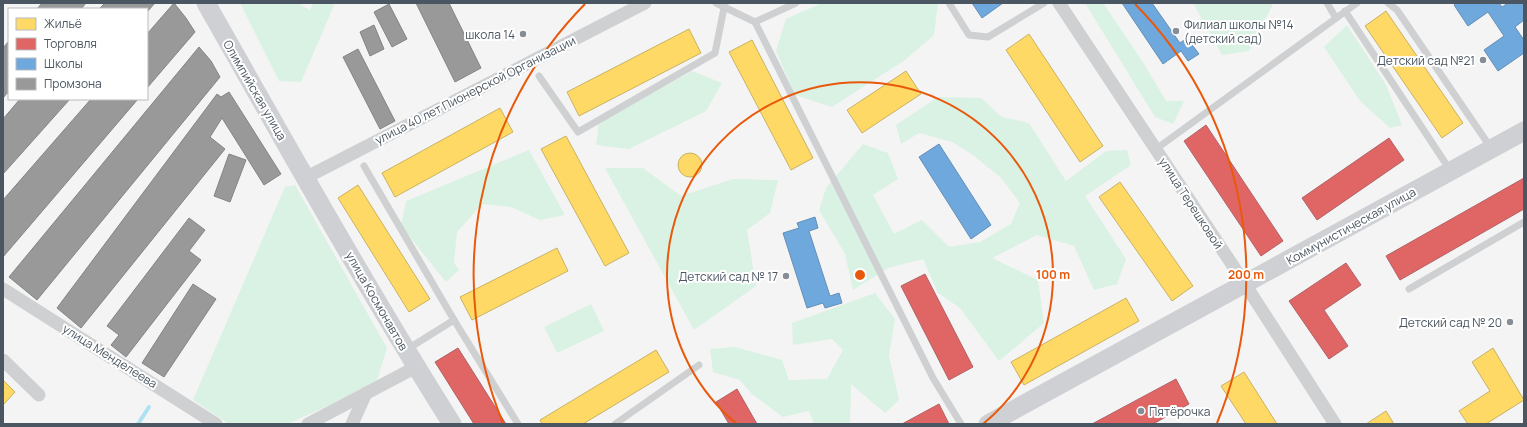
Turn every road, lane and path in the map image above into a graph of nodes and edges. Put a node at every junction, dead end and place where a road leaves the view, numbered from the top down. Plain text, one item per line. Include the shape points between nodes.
1 (206, 3) edge
2 (645, 3) edge
3 (716, 3) edge
4 (796, 3) edge
5 (949, 3) edge
6 (1044, 3) edge
7 (1059, 3) edge
8 (1327, 3) edge
9 (1357, 3) edge
10 (1388, 3) edge
11 (724, 5) edge
12 (1345, 11) junction
13 (1336, 18) junction
14 (755, 22) junction
15 (539, 76) dead end
16 (1524, 131) edge
17 (1156, 149) junction
18 (1492, 150) junction
19 (364, 166) dead end
20 (1452, 172) junction
21 (305, 178) junction
22 (1524, 222) edge
23 (1245, 284) junction
24 (3, 289) edge
25 (1409, 289) dead end
26 (454, 320) junction
27 (406, 350) junction
28 (3, 360) edge
29 (699, 365) dead end
30 (416, 368) junction
31 (366, 393) junction
32 (39, 395) dead end
33 (216, 424) edge
34 (308, 424) edge
35 (352, 424) edge
36 (452, 424) edge
37 (518, 424) edge
38 (615, 424) edge
39 (961, 424) edge
40 (988, 424) edge
41 (1335, 424) edge

1 - 21 street, Олимпийская улица
2 - 21 street, улица 40 лет Пионерской Организации
3 - 11 lane
4 - 14 lane
5 - 6 lane via 969,35 988,37
7 - 17 street, улица Терешковой
8 - 13 lane
9 - 12 lane
10 - 18 lane via 1396,10
11 - 14 lane
11 - 15 lane via 715,53 578,132
12 - 13 lane
12 - 20 lane
13 - 17 lane
14 - 39 lane via 933,378
16 - 18 street, Коммунистическая улица
17 - 23 street, улица Терешковой
18 - 20 street, Коммунистическая улица
19 - 26 lane
20 - 23 street, Коммунистическая улица
21 - 27 street, улица Космонавтов
22 - 25 lane
23 - 40 street, Коммунистическая улица
23 - 41 street, улица Терешковой
24 - 33 street, улица Менделеева
26 - 27 lane
26 - 37 lane
27 - 30 street, улица Космонавтов
28 - 32 street
29 - 38 lane
30 - 31 street
30 - 36 street, улица Космонавтов
31 - 34 street
31 - 35 street

